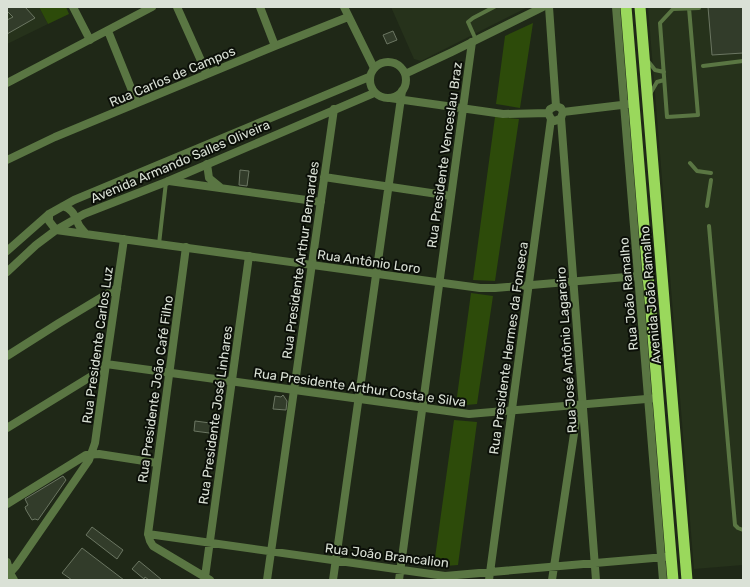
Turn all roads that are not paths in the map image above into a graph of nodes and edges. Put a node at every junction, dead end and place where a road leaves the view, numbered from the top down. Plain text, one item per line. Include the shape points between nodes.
1 (74, 7) edge
2 (150, 7) edge
3 (177, 7) edge
4 (260, 7) edge
5 (344, 7) edge
6 (494, 7) edge
7 (542, 7) edge
8 (549, 7) edge
9 (616, 7) edge
10 (626, 7) edge
11 (640, 7) edge
12 (689, 8) junction
13 (698, 8) edge
14 (348, 17) junction
15 (108, 31) junction
16 (90, 40) junction
17 (474, 41) junction
18 (275, 46) junction
19 (644, 54) junction
20 (743, 61) edge
21 (703, 66) dead end
22 (374, 68) junction
23 (664, 72) junction
24 (207, 74) junction
25 (405, 74) junction
26 (369, 77) junction
27 (664, 80) junction
28 (7, 83) edge
29 (374, 93) junction
30 (402, 93) junction
31 (388, 98) junction
32 (648, 102) junction
33 (137, 104) junction
34 (629, 104) junction
35 (556, 106) junction
36 (463, 108) junction
37 (334, 109) junction
38 (399, 113) junction
39 (562, 115) junction
40 (550, 116) junction
41 (7, 160) edge
42 (690, 163) dead end
43 (207, 164) junction
44 (711, 173) dead end
45 (324, 177) junction
46 (711, 180) dead end
47 (168, 181) junction
48 (388, 187) junction
49 (221, 188) junction
50 (451, 196) junction
51 (320, 202) junction
52 (62, 206) junction
53 (707, 206) dead end
54 (49, 214) junction
55 (76, 218) junction
56 (709, 226) dead end
57 (56, 230) junction
58 (86, 234) junction
59 (124, 239) junction
60 (159, 244) junction
61 (186, 247) junction
62 (7, 251) edge
63 (249, 256) junction
64 (312, 265) junction
65 (7, 272) edge
66 (376, 274) junction
67 (644, 278) junction
68 (439, 282) junction
69 (573, 282) junction
70 (529, 286) junction
71 (117, 288) junction
72 (668, 352) junction
73 (7, 356) edge
74 (106, 364) junction
75 (170, 372) junction
76 (232, 381) junction
77 (294, 390) junction
78 (672, 391) junction
79 (653, 398) junction
80 (358, 399) junction
81 (582, 405) junction
82 (422, 408) junction
83 (512, 410) junction
84 (7, 428) edge
85 (573, 436) junction
86 (585, 437) junction
87 (91, 454) junction
88 (157, 463) junction
89 (63, 469) junction
90 (74, 480) junction
91 (7, 504) edge
92 (743, 530) edge
93 (148, 534) junction
94 (210, 543) junction
95 (270, 552) junction
96 (666, 556) junction
97 (335, 561) junction
98 (7, 562) edge
99 (595, 562) junction
100 (554, 566) junction
101 (400, 570) junction
102 (490, 571) junction
103 (10, 576) edge
104 (207, 579) edge
105 (267, 580) edge
106 (332, 580) edge
107 (399, 580) edge
108 (489, 580) edge
109 (552, 580) edge
110 (596, 580) edge
111 (663, 580) edge
112 (673, 580) edge
113 (687, 580) edge

1 - 16 street
2 - 15 street
3 - 24 street
4 - 18 street
5 - 14 street
6 - 17 lane via 468,22
7 - 17 street
8 - 35 street
9 - 34 street
10 - 34 highway, Avenida João Ramalho
11 - 19 highway, Avenida João Ramalho
12 - 13 lane
12 - 23 lane via 673,9 660,23
12 - 27 lane via 698,115 667,117
14 - 18 street, Rua Carlos de Campos
14 - 22 street
15 - 16 street
15 - 33 street
16 - 28 street
17 - 25 street
17 - 36 street, Rua Presidente Venceslau Braz
18 - 24 street, Rua Carlos de Campos
19 - 23 lane via 653,68
19 - 32 highway, Avenida João Ramalho
20 - 21 lane
22 - 25 street via 379,63 390,62 400,66
22 - 26 street
23 - 27 lane
24 - 33 street, Rua Carlos de Campos
25 - 30 street via 406,82
26 - 29 street
26 - 52 street, Avenida Armando Salles Oliveira via 147,168
27 - 32 lane via 654,86
29 - 31 street via 382,98
29 - 37 street, Avenida Armando Salles Oliveira
30 - 31 street
30 - 36 street via 417,102
30 - 38 street
31 - 38 street
32 - 72 highway, Avenida João Ramalho
33 - 41 street, Rua Carlos de Campos via 55,137
34 - 39 street
34 - 67 highway, Avenida João Ramalho
35 - 39 street via 561,108
35 - 40 street via 550,109
36 - 40 street via 504,114
36 - 50 street, Rua Presidente Venceslau Braz
37 - 43 street, Avenida Armando Salles Oliveira
37 - 45 street, Rua Presidente Arthur Bernardes
38 - 48 street
39 - 40 street via 555,121
39 - 69 street, Rua José Antônio Lagareiro
40 - 70 street, Rua Presidente Hermes da Fonseca
42 - 44 lane via 697,171
43 - 47 street, Avenida Armando Salles Oliveira
43 - 49 street via 209,178
45 - 48 street
45 - 51 street, Rua Presidente Arthur Bernardes
46 - 53 lane
47 - 49 street
47 - 55 street, Avenida Armando Salles Oliveira
47 - 60 lane
48 - 50 street
48 - 66 street
49 - 51 street
50 - 68 street, Rua Presidente Venceslau Braz
51 - 64 street, Rua Presidente Arthur Bernardes
52 - 54 street, Avenida Armando Salles Oliveira
52 - 55 street via 71,210
54 - 57 street via 49,221
54 - 62 street, Avenida Armando Salles Oliveira
55 - 57 street, Avenida Armando Salles Oliveira
55 - 58 street
56 - 92 lane via 734,517 735,525
57 - 58 street, Rua Antônio Loro
57 - 65 street, Avenida Armando Salles Oliveira
58 - 59 street, Rua Antônio Loro
59 - 60 street, Rua Antônio Loro
59 - 71 street, Rua Presidente Carlos Luz
60 - 61 street, Rua Antônio Loro
61 - 63 street, Rua Antônio Loro
61 - 75 street, Rua Presidente João Café Filho
63 - 64 street, Rua Antônio Loro
63 - 76 street, Rua Presidente José Linhares
64 - 66 street, Rua Antônio Loro
64 - 77 street, Rua Presidente Arthur Bernardes
66 - 68 street, Rua Antônio Loro
66 - 80 street
67 - 69 street, Rua Antônio Loro
67 - 72 highway via 656,285 658,290
67 - 79 highway, Avenida João Ramalho
68 - 70 street, Rua Antônio Loro via 488,289
68 - 82 street, Rua Presidente Venceslau Braz
69 - 70 street, Rua Antônio Loro
69 - 81 street, Rua José Antônio Lagareiro
70 - 83 street, Rua Presidente Hermes da Fonseca
71 - 73 street
71 - 74 street, Rua Presidente Carlos Luz
72 - 78 highway, Avenida João Ramalho
74 - 75 street, Rua Presidente Arthur Costa e Silva
74 - 84 street via 95,374
74 - 87 street, Rua Presidente Carlos Luz via 95,443
75 - 76 street, Rua Presidente Arthur Costa e Silva
75 - 88 street, Rua Presidente João Café Filho
76 - 77 street, Rua Presidente Arthur Costa e Silva
76 - 94 street, Rua Presidente José Linhares
77 - 80 street, Rua Presidente Arthur Costa e Silva
77 - 95 street, Rua Presidente Arthur Bernardes
78 - 79 highway via 666,396
78 - 113 highway, Avenida João Ramalho
79 - 81 street, Rua Presidente Arthur Costa e Silva
79 - 96 highway, Avenida João Ramalho
80 - 82 street, Rua Presidente Arthur Costa e Silva
80 - 97 street
81 - 83 street, Rua Presidente Arthur Costa e Silva
81 - 85 street via 577,414
81 - 86 street, Rua José Antônio Lagareiro
82 - 83 street, Rua Presidente Arthur Costa e Silva via 468,414
82 - 101 street, Rua Presidente Venceslau Braz
83 - 102 street, Rua Presidente Hermes da Fonseca
85 - 86 street
85 - 100 street
86 - 99 street, Rua José Antônio Lagareiro
87 - 88 street
87 - 89 street
87 - 90 street, Rua Presidente Carlos Luz
88 - 93 street, Rua Presidente João Café Filho
89 - 90 street via 70,473
89 - 91 street
90 - 103 street, Rua Presidente Carlos Luz
93 - 94 street, Rua João Brancalion
93 - 104 street via 153,546
94 - 95 street, Rua João Brancalion
94 - 104 street, Rua Presidente José Linhares
95 - 97 street, Rua João Brancalion
95 - 105 street, Rua Presidente Arthur Bernardes
96 - 99 street, Rua João Brancalion
96 - 111 street
96 - 112 highway, Avenida João Ramalho
97 - 101 street, Rua João Brancalion
97 - 106 street
98 - 103 street
99 - 100 street, Rua João Brancalion
99 - 110 street, Rua José Antônio Lagareiro
100 - 102 street, Rua João Brancalion
100 - 109 street
101 - 102 street, Rua João Brancalion via 445,576
101 - 107 street, Rua Presidente Venceslau Braz
102 - 108 street, Rua Presidente Hermes da Fonseca

